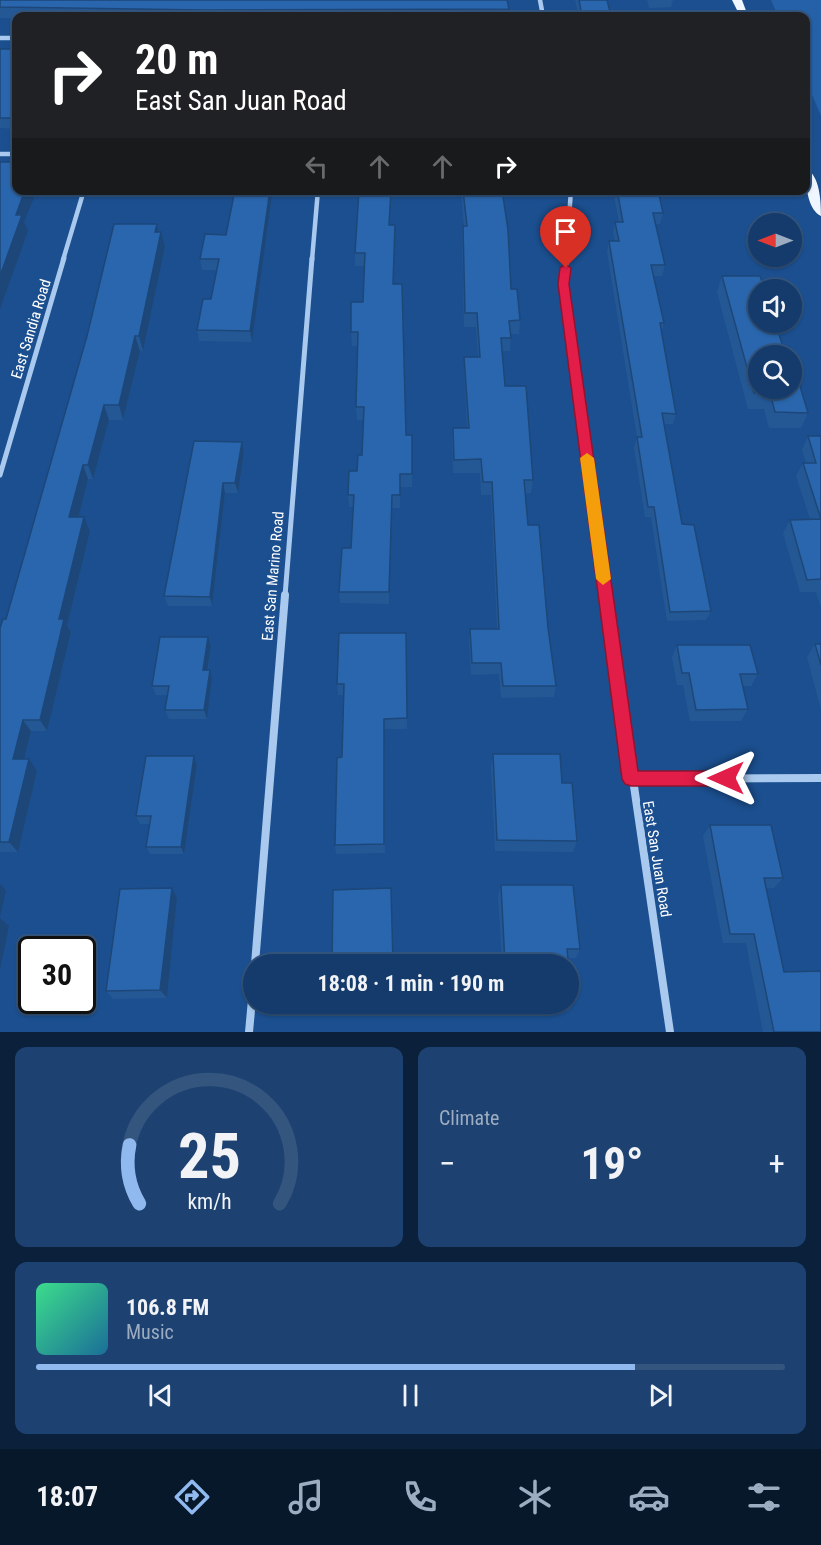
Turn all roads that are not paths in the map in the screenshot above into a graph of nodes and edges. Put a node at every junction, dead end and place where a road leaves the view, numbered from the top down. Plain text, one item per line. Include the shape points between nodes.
1 (810, 183) edge
2 (83, 195) edge
3 (318, 195) edge
4 (571, 195) edge
5 (821, 212) edge
6 (0, 475) edge
7 (821, 778) edge
8 (631, 779) junction
9 (256, 954) edge
10 (251, 1014) edge
11 (249, 1032) edge
12 (670, 1032) edge

1 - 5 main road
2 - 6 street, East Sandia Road
3 - 9 street, East San Marino Road
4 - 8 street, East San Juan Road via 563,284
7 - 8 street
8 - 12 street, East San Juan Road
10 - 11 street

